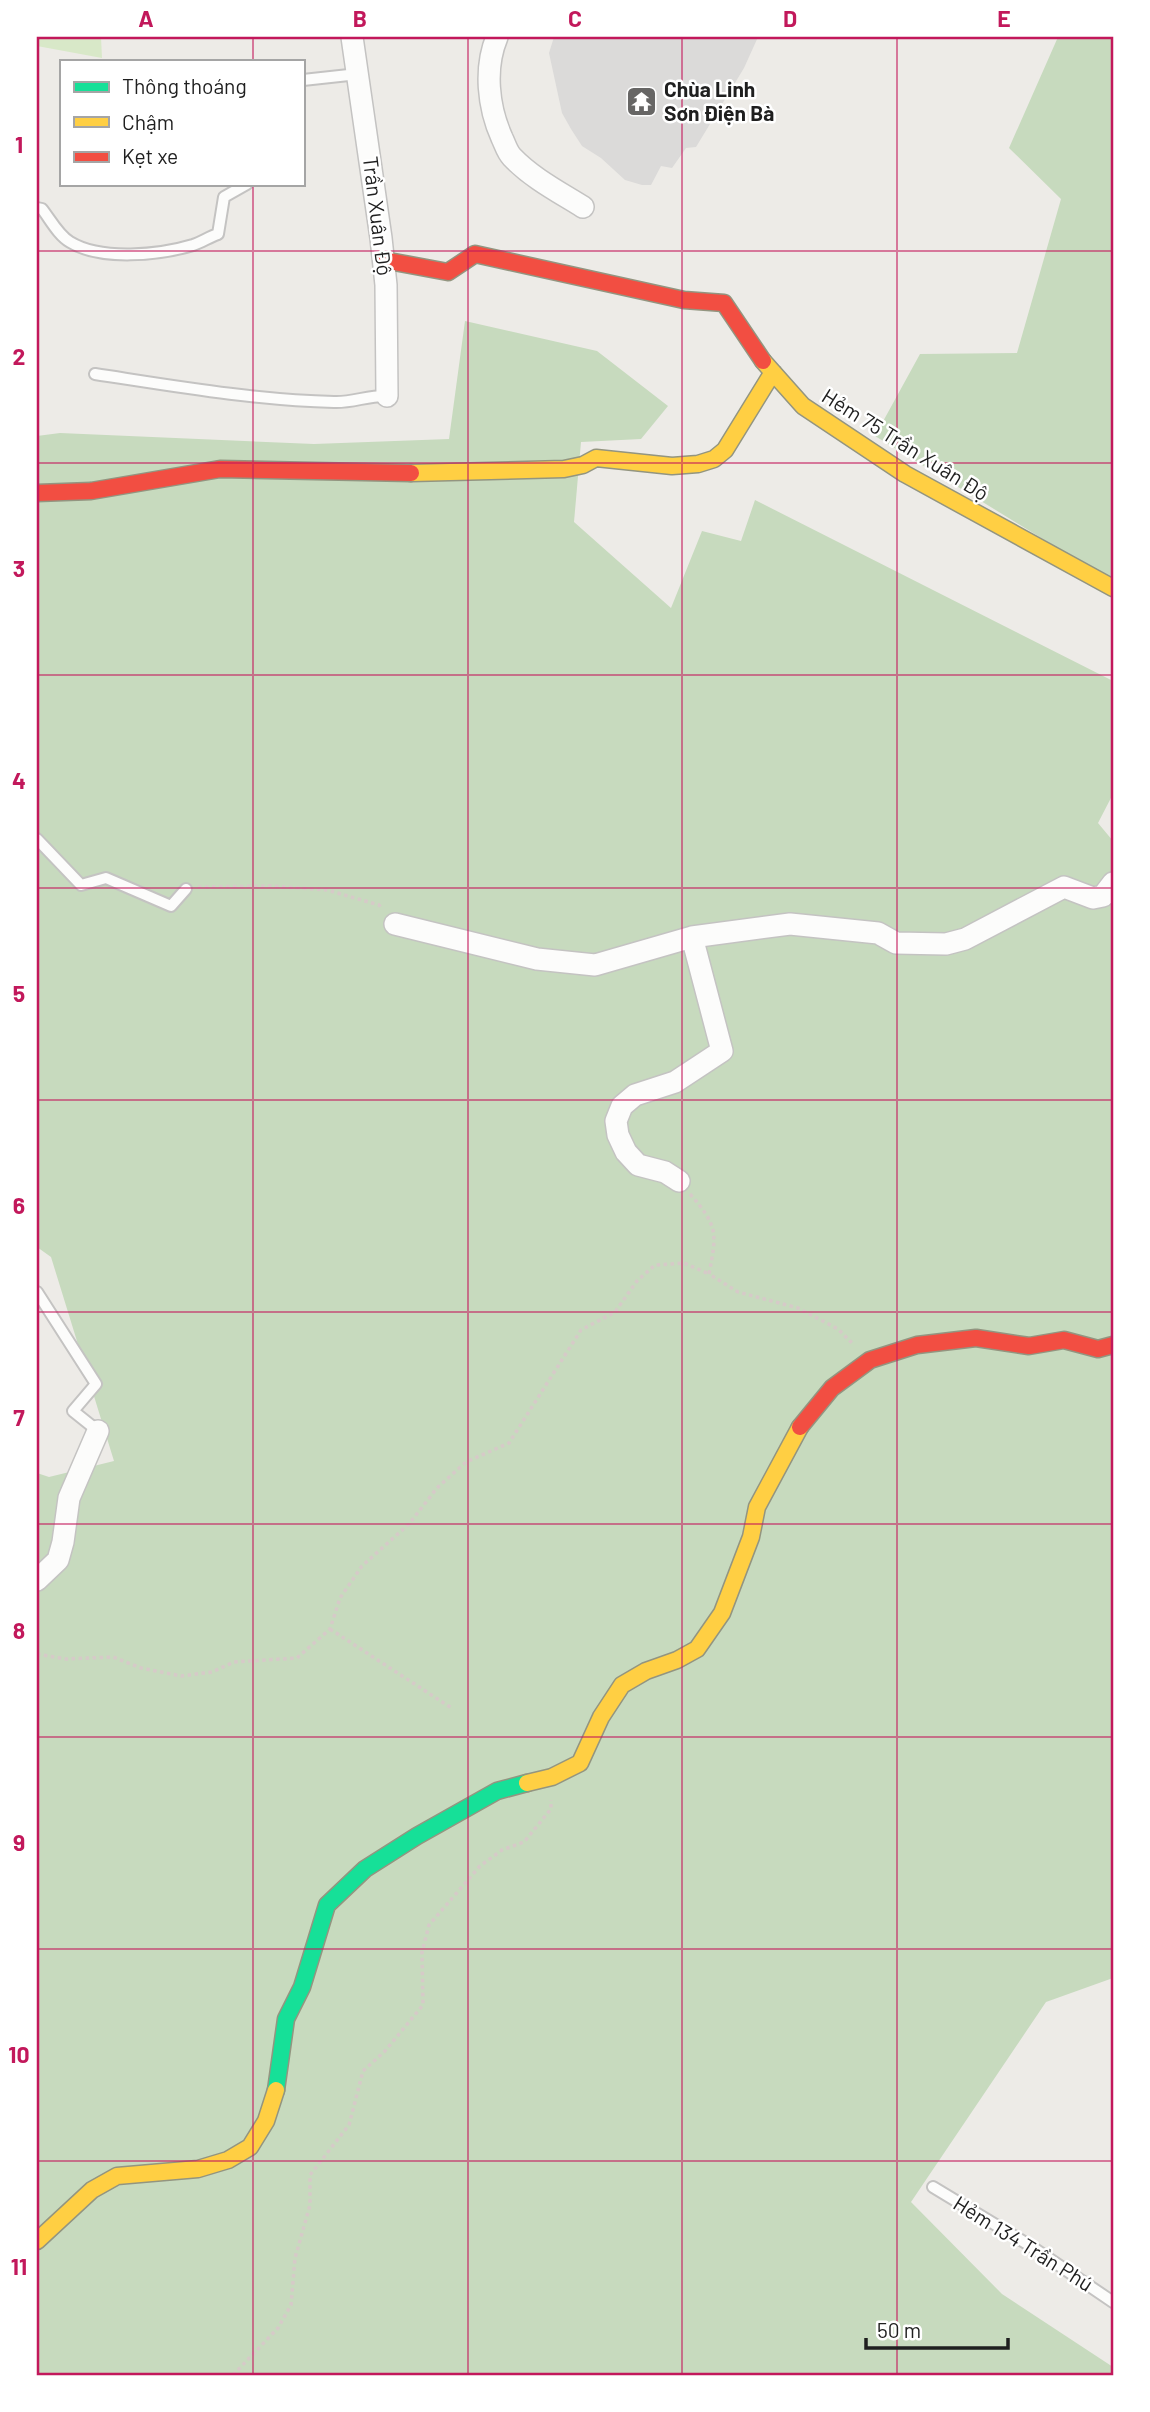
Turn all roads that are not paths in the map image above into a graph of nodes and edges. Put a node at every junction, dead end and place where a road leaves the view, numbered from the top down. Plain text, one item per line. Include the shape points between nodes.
1 (352, 37) edge
2 (498, 37) edge
3 (358, 74) junction
4 (304, 80) edge
5 (243, 186) edge
6 (583, 207) dead end
7 (37, 208) edge
8 (383, 260) junction
9 (773, 372) junction
10 (95, 374) dead end
11 (387, 396) joint
12 (37, 493) edge
13 (1113, 588) edge
14 (37, 839) edge
15 (1113, 884) edge
16 (186, 889) road end
17 (395, 924) road end
18 (692, 937) junction
19 (679, 1181) road end
20 (37, 1292) edge
21 (1113, 1345) edge
22 (98, 1431) joint
23 (37, 1580) edge
24 (933, 2187) dead end
25 (37, 2241) edge
26 (1113, 2302) edge

1 - 3 street, Trần Xuân Độ
2 - 6 street via 491,51 489,79 495,121 510,155
3 - 4 lane
3 - 8 street, Trần Xuân Độ
5 - 7 lane via 224,197 218,234 161,252 117,255 79,246
8 - 9 street, Hẻm 75 Trần Xuân Độ via 448,272 475,254 684,300 724,303
8 - 11 street, Trần Xuân Độ
9 - 12 street via 725,450 698,464 672,466 596,458 564,469 381,474 220,468 91,491
9 - 13 street, Hẻm 75 Trần Xuân Độ via 803,406 905,474
10 - 11 lane via 229,394 337,402
14 - 16 lane via 81,885 106,878 171,906
15 - 18 street via 1102,897 1093,898 1064,887 965,939 946,944 896,943 878,933 790,924
17 - 18 street via 537,959 596,965
18 - 19 street via 722,1051 676,1082 635,1095 622,1106 616,1121 626,1152 638,1166 665,1172
20 - 22 lane via 96,1384 73,1411
21 - 25 street via 1098,1349 1064,1340 1028,1346 976,1338 917,1345 870,1360 832,1388 799,1429 757,1507 751,1537 722,1613 697,1649 622,1685 580,1763 552,1777 497,1791 365,1869 327,1905 302,1987 286,2019 278,2085 266,2121 250,2147 198,2169 117,2176 92,2190
22 - 23 street via 69,1498 58,1560
24 - 26 lane, Hẻm 134 Trần Phú

